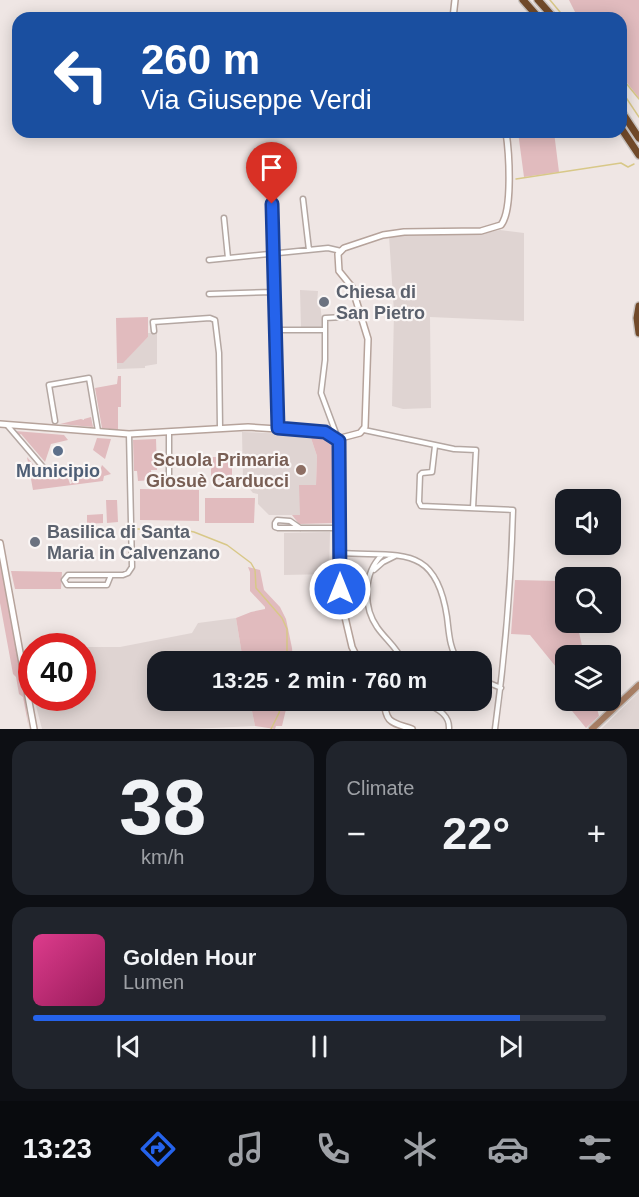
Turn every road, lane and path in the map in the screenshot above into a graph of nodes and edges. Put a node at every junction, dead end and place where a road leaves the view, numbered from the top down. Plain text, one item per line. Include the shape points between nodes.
1 (524, 0) edge
2 (538, 0) edge
3 (533, 12) edge
4 (549, 12) edge
5 (627, 113) edge
6 (627, 120) edge
7 (639, 130) edge
8 (627, 137) edge
9 (507, 138) edge
10 (639, 138) edge
11 (639, 155) edge
12 (303, 199) dead end
13 (272, 204) dead end
14 (224, 218) dead end
15 (309, 250) junction
16 (341, 250) junction
17 (272, 254) junction
18 (228, 258) junction
19 (209, 260) dead end
20 (274, 292) junction
21 (209, 294) dead end
22 (639, 306) edge
23 (362, 316) junction
24 (275, 330) junction
25 (325, 330) junction
26 (153, 331) dead end
27 (639, 333) edge
28 (55, 420) dead end
29 (3, 424) edge
30 (220, 428) junction
31 (278, 428) junction
32 (364, 430) junction
33 (98, 431) junction
34 (169, 432) junction
35 (129, 434) junction
36 (338, 438) junction
37 (435, 446) junction
38 (43, 467) dead end
39 (169, 476) dead end
40 (473, 508) junction
41 (300, 528) junction
42 (340, 528) junction
43 (0, 543) edge
44 (340, 554) junction
45 (365, 555) junction
46 (382, 555) junction
47 (397, 556) junction
48 (380, 564) junction
49 (374, 568) junction
50 (372, 573) junction
51 (111, 575) junction
52 (354, 651) edge
53 (398, 651) edge
54 (453, 651) edge
55 (492, 684) edge
56 (639, 685) edge
57 (501, 688) junction
58 (385, 711) edge
59 (439, 711) edge
60 (34, 729) edge
61 (412, 729) edge
62 (449, 729) edge
63 (495, 729) edge
64 (592, 729) edge

1 - 3 highway
2 - 4 highway
5 - 7 highway
6 - 10 highway
8 - 11 highway
9 - 16 street via 509,160 503,224 481,231 404,231
12 - 15 street
13 - 17 street
14 - 18 street
15 - 16 street
15 - 17 street
16 - 23 street via 337,260 339,271 352,287
17 - 18 street
17 - 20 street
18 - 19 street
20 - 21 street
20 - 24 street
22 - 27 highway
23 - 25 street via 325,318
23 - 32 street via 369,345
24 - 25 street
24 - 31 street
25 - 36 street via 321,393
26 - 30 street via 153,322 215,320
28 - 33 street via 50,385 89,378
29 - 33 street
29 - 38 street
30 - 31 street
30 - 34 street
31 - 36 street via 325,432
32 - 36 street
32 - 37 street
33 - 35 street
34 - 35 street
34 - 39 street
35 - 51 street via 132,567 123,575
36 - 42 street
37 - 40 street via 476,450
37 - 40 street via 432,472 420,476 419,504
40 - 57 street via 513,510
41 - 41 street via 288,520 275,523 278,528
41 - 42 street
42 - 44 street
43 - 60 street
44 - 45 street
44 - 52 street via 341,598
45 - 46 street
45 - 49 street via 372,559
46 - 47 street
46 - 48 street
46 - 49 street
47 - 48 street
47 - 54 street via 418,560 437,579
48 - 50 street
49 - 50 street
50 - 53 street via 367,591 370,613 378,629
51 - 51 street via 68,575 64,580 67,585 107,585
55 - 57 street
56 - 64 main road
57 - 63 street
58 - 61 street via 389,720
59 - 62 street via 446,715

